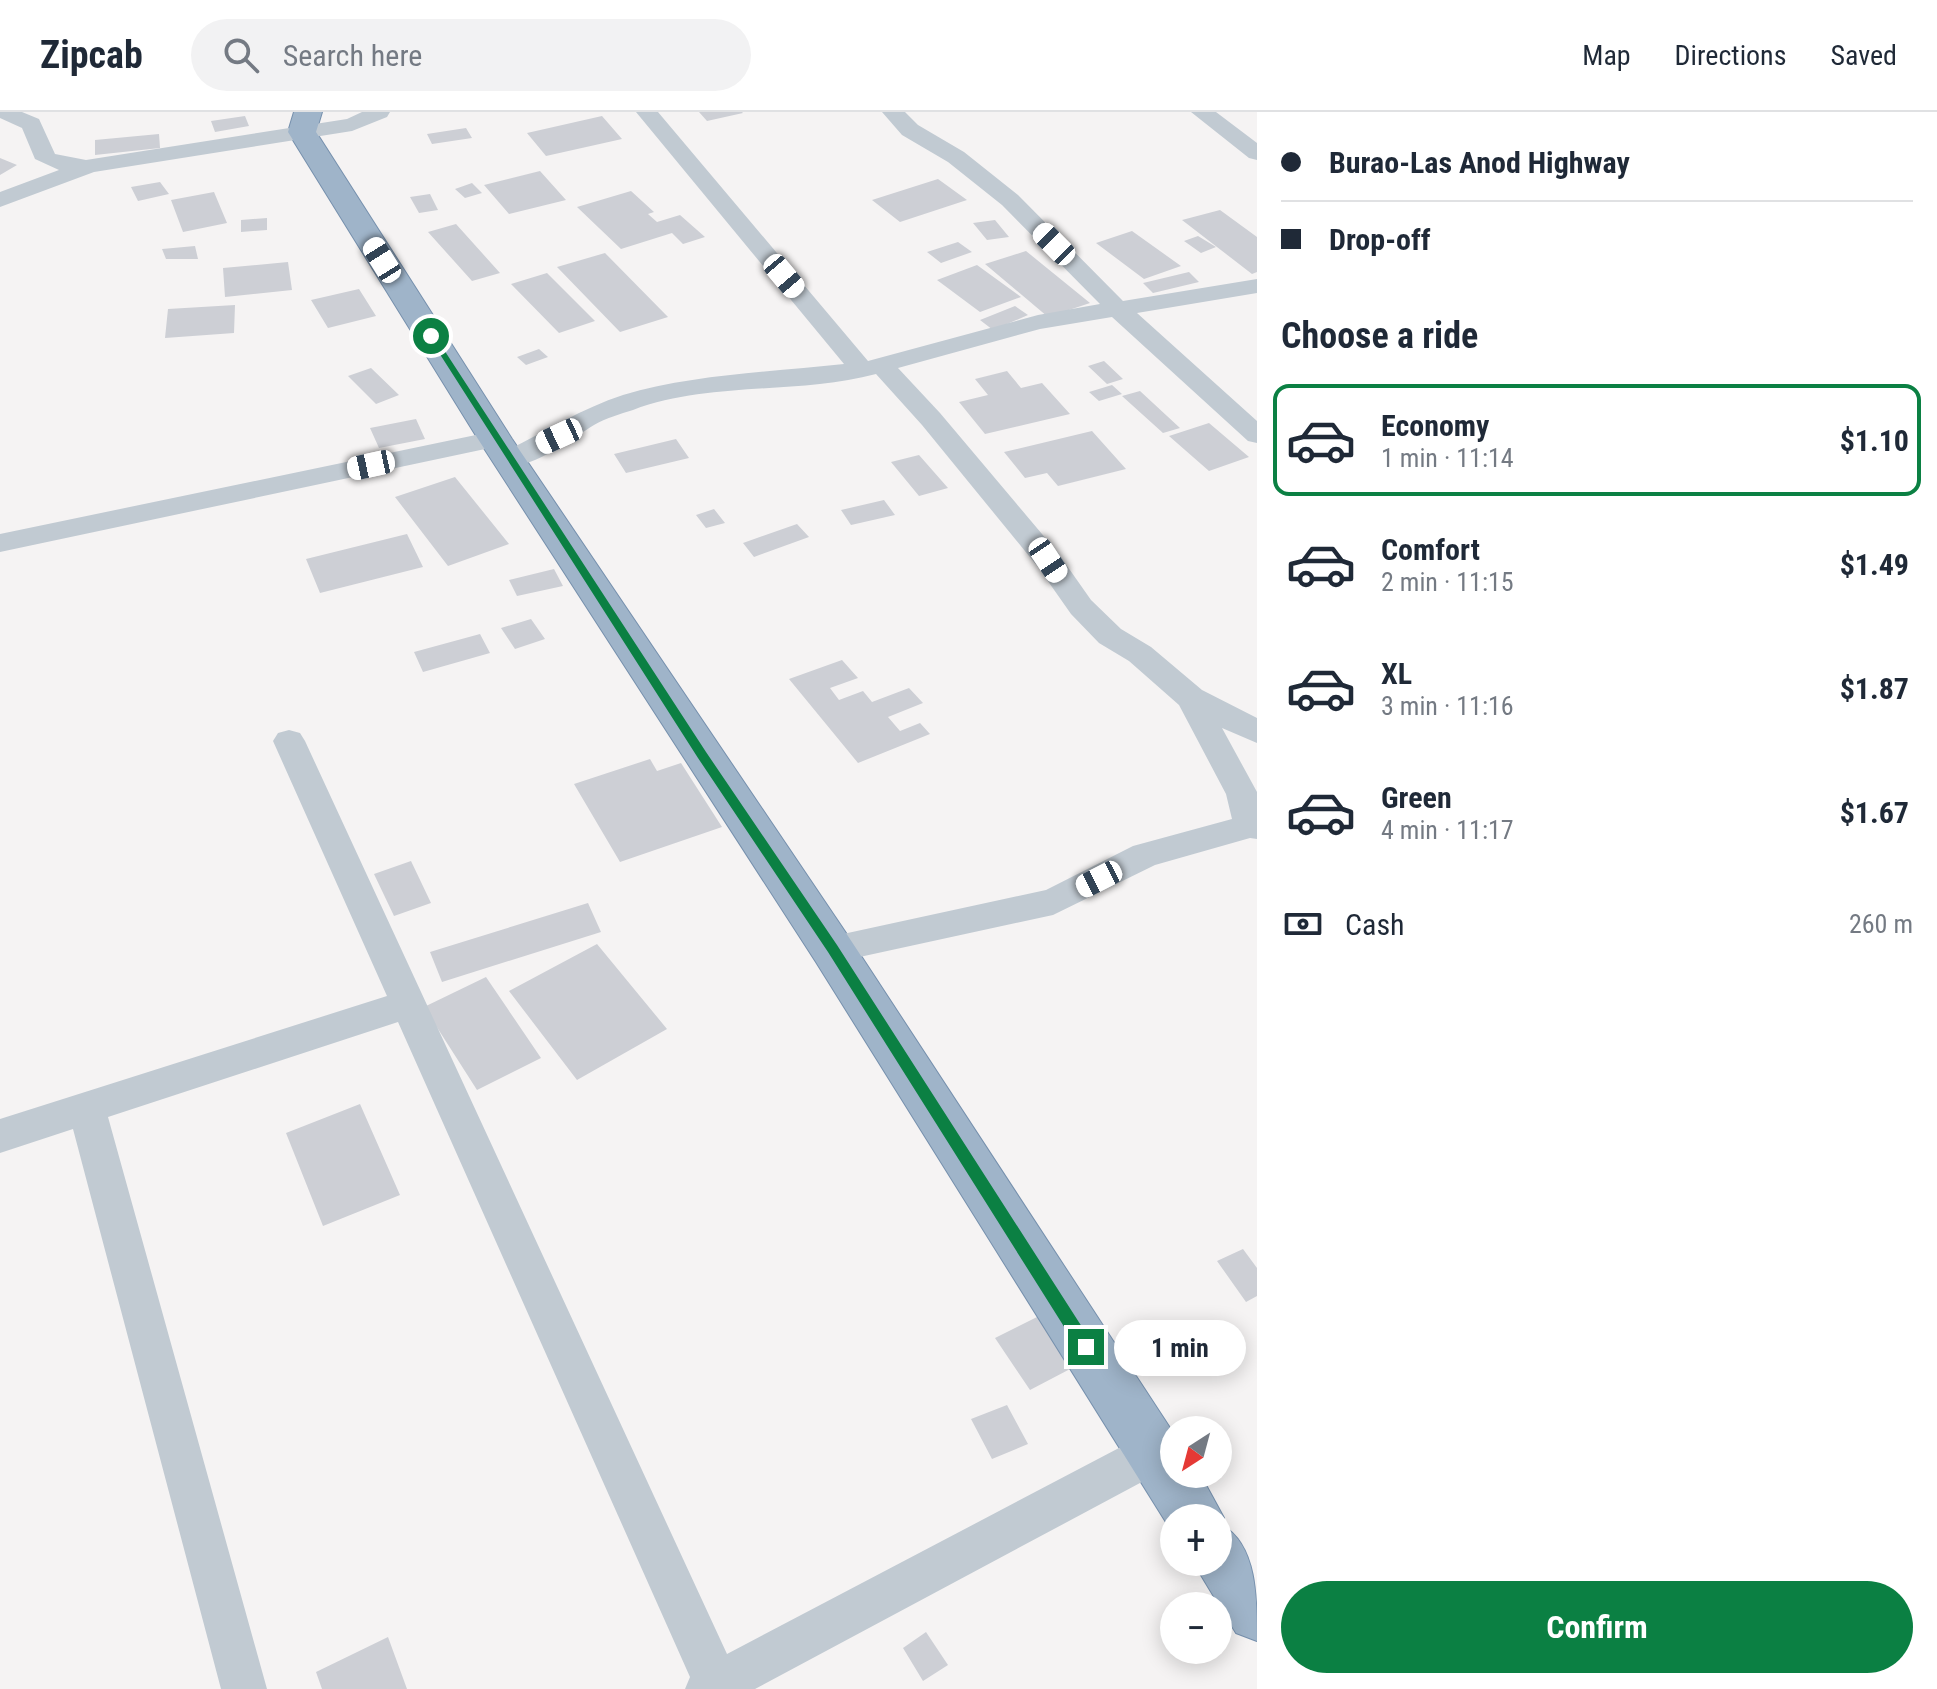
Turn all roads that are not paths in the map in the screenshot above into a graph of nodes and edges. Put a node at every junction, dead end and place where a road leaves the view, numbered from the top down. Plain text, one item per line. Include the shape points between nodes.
1 (4, 112) edge
2 (379, 112) edge
3 (647, 112) edge
4 (893, 112) edge
5 (1202, 112) edge
6 (305, 122) edge
7 (1257, 153) edge
8 (86, 167) junction
9 (0, 200) edge
10 (1257, 286) edge
11 (1120, 311) junction
12 (872, 368) junction
13 (1257, 435) edge
14 (502, 449) junction
15 (0, 543) edge
16 (1191, 698) junction
17 (1257, 732) edge
18 (289, 741) dead end
19 (1254, 826) edge
20 (832, 949) junction
21 (408, 1004) junction
22 (86, 1107) junction
23 (0, 1136) edge
24 (1153, 1453) junction
25 (1187, 1504) edge
26 (1232, 1574) edge
27 (1257, 1612) edge
28 (715, 1687) edge
29 (244, 1689) edge

1 - 8 street via 31,124 47,158
2 - 6 street via 352,125
3 - 12 street
4 - 11 street via 917,136 956,157 1010,200
5 - 7 street
6 - 8 street
6 - 14 highway
8 - 9 street
10 - 11 street
11 - 12 street via 1038,322
11 - 13 street
12 - 14 street via 632,401 587,418 559,436
12 - 16 street via 931,419 1081,607
14 - 15 street
14 - 20 highway
16 - 17 street
16 - 19 street
18 - 21 street
19 - 20 street via 1145,855 1053,902
20 - 24 highway
21 - 22 street
21 - 28 street
22 - 23 street
22 - 29 street
24 - 25 highway
24 - 28 street
26 - 27 highway

